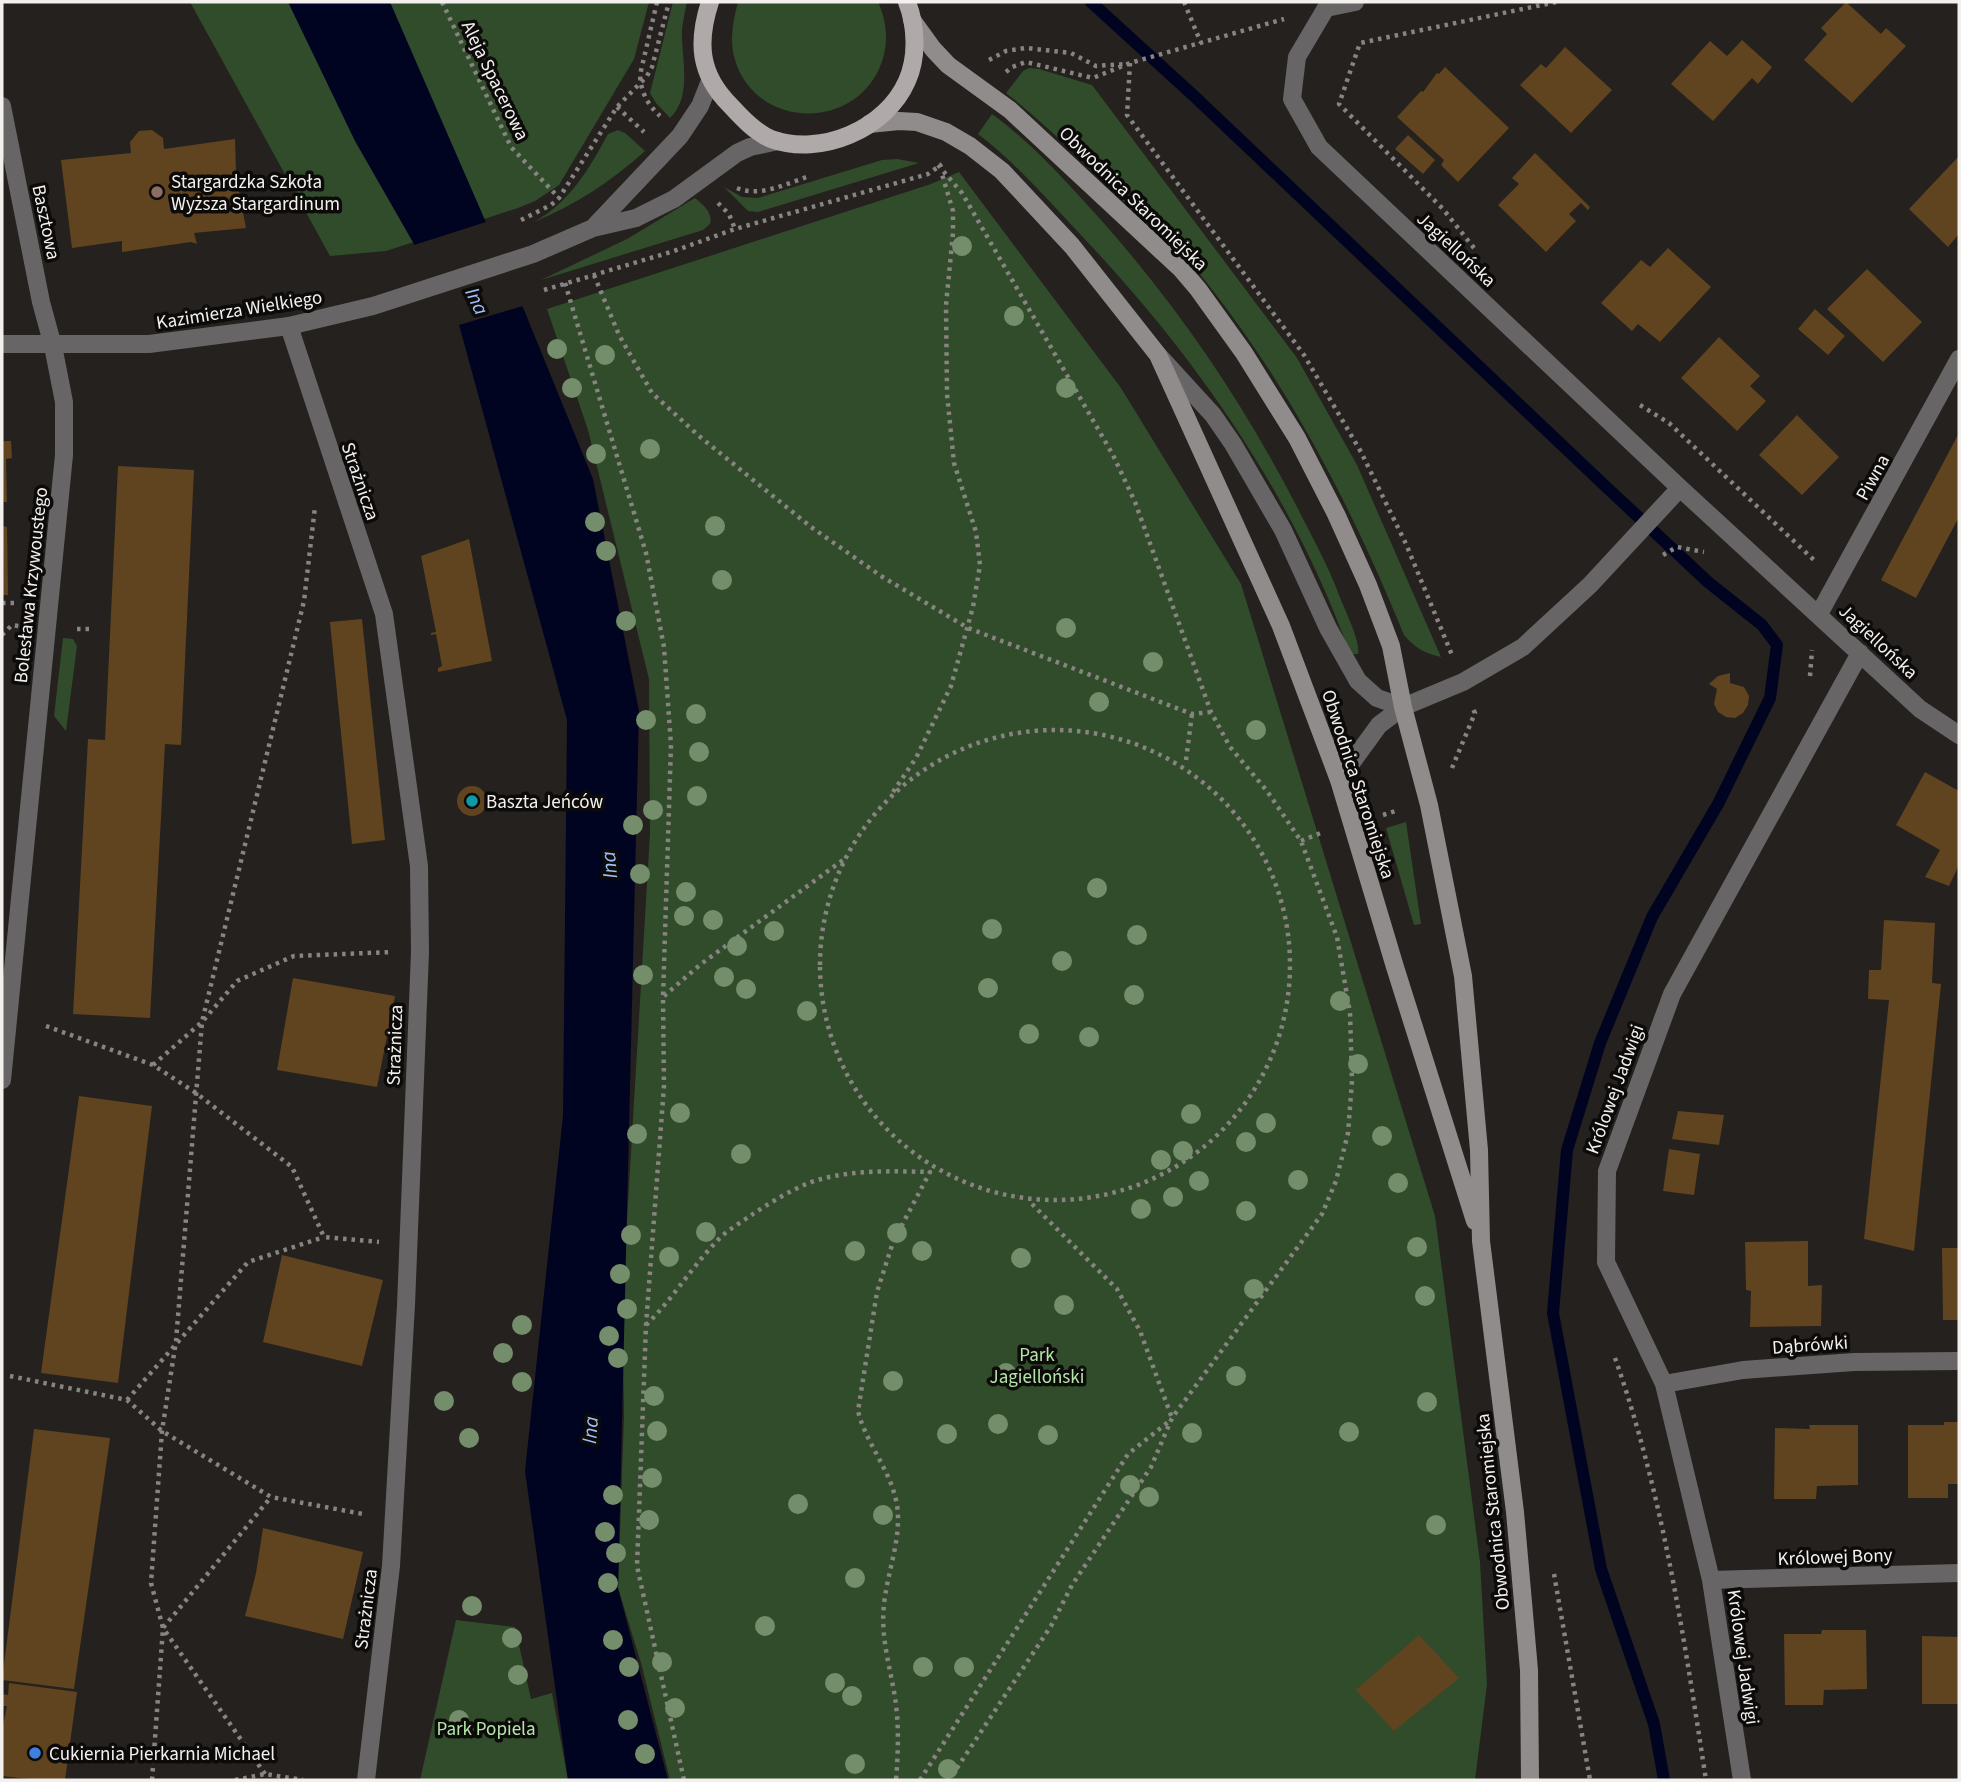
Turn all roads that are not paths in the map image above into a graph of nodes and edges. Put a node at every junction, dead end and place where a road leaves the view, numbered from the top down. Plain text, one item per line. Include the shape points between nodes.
1 (710, 2) edge
2 (907, 2) edge
3 (1355, 2) edge
4 (912, 20) junction
5 (710, 80) junction
6 (2, 106) edge
7 (869, 124) junction
8 (778, 141) junction
9 (593, 228) junction
10 (289, 326) junction
11 (2, 344) edge
12 (53, 346) junction
13 (1158, 355) junction
14 (1959, 359) edge
15 (1680, 488) junction
16 (1819, 614) junction
17 (1860, 653) junction
18 (1403, 707) junction
19 (1959, 735) edge
20 (1339, 780) junction
21 (6, 980) edge
22 (2, 1080) edge
23 (1481, 1241) junction
24 (1959, 1362) edge
25 (1664, 1384) junction
26 (1959, 1573) edge
27 (1712, 1580) junction
28 (366, 1780) edge
29 (1530, 1780) edge
30 (1742, 1780) edge

1 - 5 main road via 702,27
2 - 4 main road
3 - 15 street, Jagiellońska via 1326,8 1297,57 1292,99 1319,147
4 - 7 main road via 915,29 908,79 892,104
4 - 18 main road, Obwodnica Staromiejska via 948,65 1010,110 1198,289 1297,438 1336,514 1391,646
5 - 8 main road via 748,124
5 - 9 street, Kazimierza Wielkiego via 680,136
6 - 12 street, Basztowa
7 - 8 main road via 834,141
7 - 13 main road, Obwodnica Staromiejska via 917,122 946,132 1002,171 1072,246
8 - 9 street, Kazimierza Wielkiego via 737,153 674,199 636,218
9 - 10 street, Kazimierza Wielkiego via 533,254 373,306
10 - 12 street, Kazimierza Wielkiego via 149,344
10 - 28 street, Strażnicza via 384,614 419,866 420,952 406,1305 391,1566
11 - 12 street, Kazimierza Wielkiego
12 - 21 street, Bolesława Krzywoustego via 64,402 64,456
13 - 18 street, Obwodnica Staromiejska via 1233,444 1283,530 1358,681 1377,698
13 - 20 main road, Obwodnica Staromiejska via 1281,626
14 - 16 street, Piwna
15 - 16 street, Jagiellońska
15 - 18 street via 1590,585 1523,646 1463,682
16 - 17 street, Jagiellońska
17 - 19 street, Jagiellońska via 1920,709
17 - 25 street, Królowej Jadwigi via 1672,994 1607,1171 1606,1262
18 - 20 street via 1379,725
18 - 23 main road, Obwodnica Staromiejska via 1429,805 1463,976 1479,1150
20 - 23 main road, Obwodnica Staromiejska
21 - 22 street, Bolesława Krzywoustego
23 - 29 main road, Obwodnica Staromiejska via 1516,1525 1528,1670
24 - 25 street, Dąbrówki via 1854,1362 1743,1370
25 - 27 street, Królowej Jadwigi
26 - 27 street, Królowej Bony
27 - 30 street, Królowej Jadwigi

